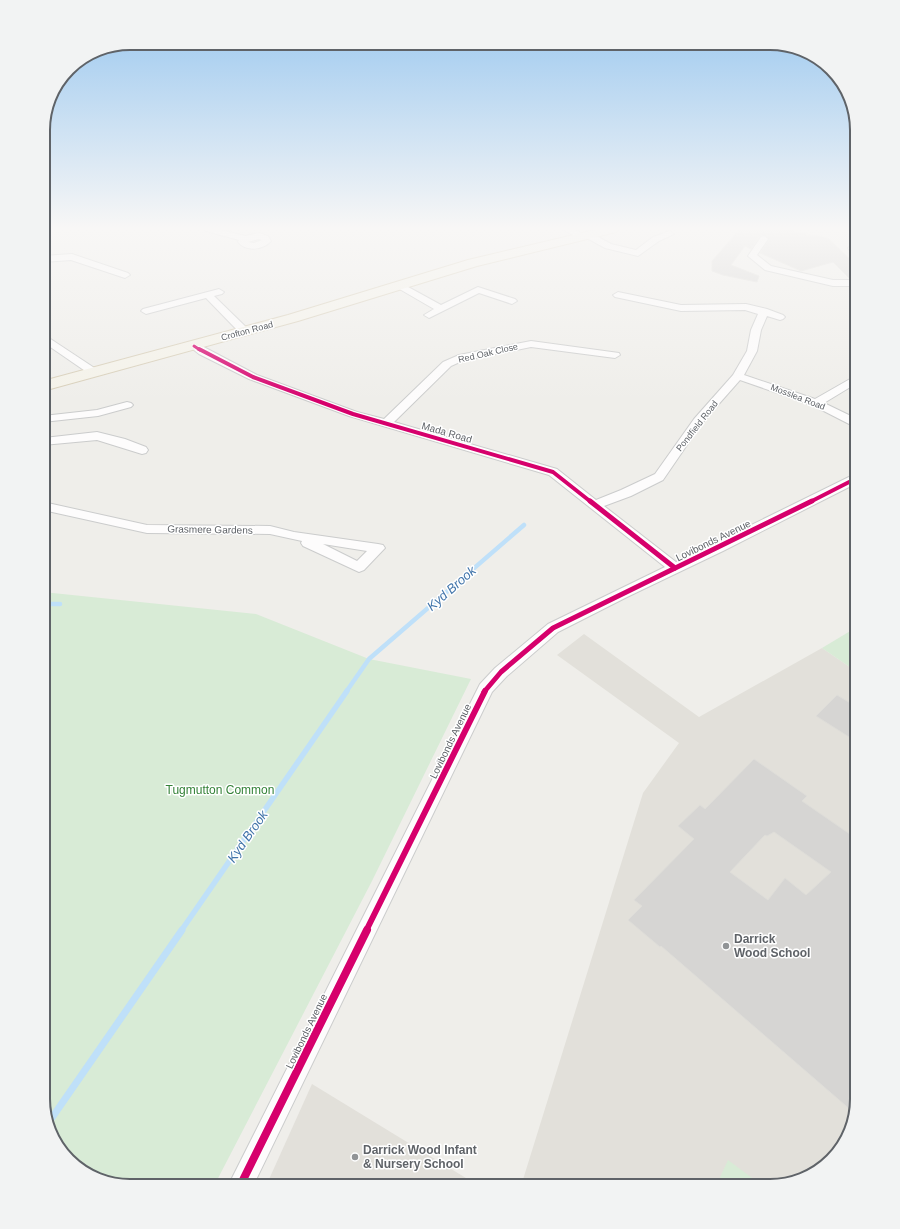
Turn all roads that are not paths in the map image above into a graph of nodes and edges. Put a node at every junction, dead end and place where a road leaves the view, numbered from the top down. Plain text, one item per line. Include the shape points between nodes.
1 (395, 286) edge
2 (401, 286) edge
3 (219, 292) dead end
4 (208, 295) junction
5 (618, 295) dead end
6 (512, 301) dead end
7 (441, 309) junction
8 (146, 310) dead end
9 (764, 311) junction
10 (429, 315) dead end
11 (780, 317) dead end
12 (245, 332) junction
13 (50, 342) edge
14 (194, 346) junction
15 (615, 355) dead end
16 (95, 372) junction
17 (738, 376) junction
18 (850, 382) edge
19 (50, 384) edge
20 (816, 403) junction
21 (127, 405) dead end
22 (50, 418) edge
23 (850, 420) edge
24 (386, 424) junction
25 (50, 441) edge
26 (142, 450) dead end
27 (850, 482) edge
28 (594, 505) junction
29 (50, 508) edge
30 (294, 536) junction
31 (675, 568) junction
32 (243, 1179) edge

1 - 12 main road, Crofton Road
2 - 7 street
3 - 4 street
4 - 8 street
4 - 12 street
5 - 9 street via 681,308 740,307
6 - 7 street via 478,290
7 - 10 street
9 - 11 street
9 - 17 street, Pondfield Road via 756,330 752,351
12 - 14 main road, Crofton Road
13 - 16 street
14 - 16 main road, Crofton Road
14 - 24 street, Mada Road via 253,377
15 - 24 street, Red Oak Close via 531,344 459,358 447,364
16 - 19 main road, Crofton Road
17 - 20 street, Mosslea Road
17 - 28 street, Pondfield Road via 698,421 659,477
18 - 20 street
20 - 23 street, Mosslea Road
21 - 22 street via 98,413
24 - 28 street, Mada Road via 553,472
25 - 26 street via 97,436
27 - 31 street, Lovibonds Avenue
28 - 31 street, Mada Road
29 - 30 street, Grasmere Gardens via 129,526 270,530
30 - 30 street, Grasmere Gardens via 359,567 378,548
31 - 32 street, Lovibonds Avenue via 554,628 501,672 486,688

